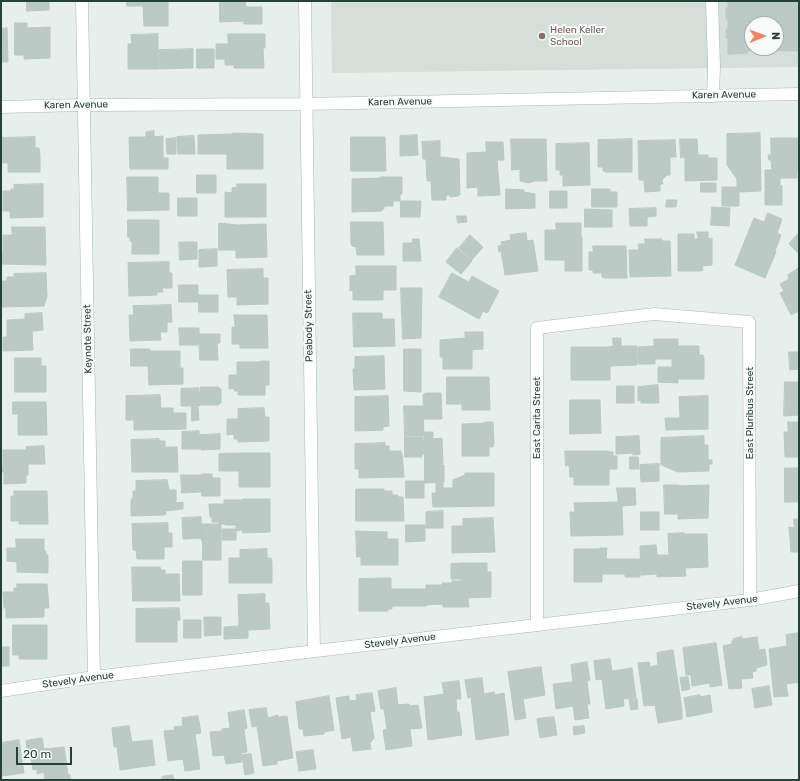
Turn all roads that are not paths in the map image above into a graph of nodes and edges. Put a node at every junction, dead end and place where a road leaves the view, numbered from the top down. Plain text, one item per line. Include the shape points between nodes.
1 (82, 1) edge
2 (305, 1) edge
3 (712, 1) edge
4 (799, 94) edge
5 (713, 96) junction
6 (306, 104) junction
7 (83, 105) junction
8 (1, 107) edge
9 (654, 314) joint
10 (799, 591) edge
11 (750, 600) junction
12 (538, 625) junction
13 (314, 651) junction
14 (94, 677) junction
15 (1, 691) edge

1 - 7 street, Keynote Street
2 - 6 street, Peabody Street
3 - 5 street
4 - 5 street, Karen Avenue
5 - 6 street, Karen Avenue
6 - 7 street, Karen Avenue
6 - 13 street, Peabody Street
7 - 8 street, Karen Avenue
7 - 14 street, Keynote Street
9 - 11 street, East Pluribus Street via 750,322
9 - 12 street, East Carita Street via 537,328
10 - 11 street, Stevely Avenue
11 - 12 street, Stevely Avenue
12 - 13 street, Stevely Avenue
13 - 14 street, Stevely Avenue
14 - 15 street, Stevely Avenue

